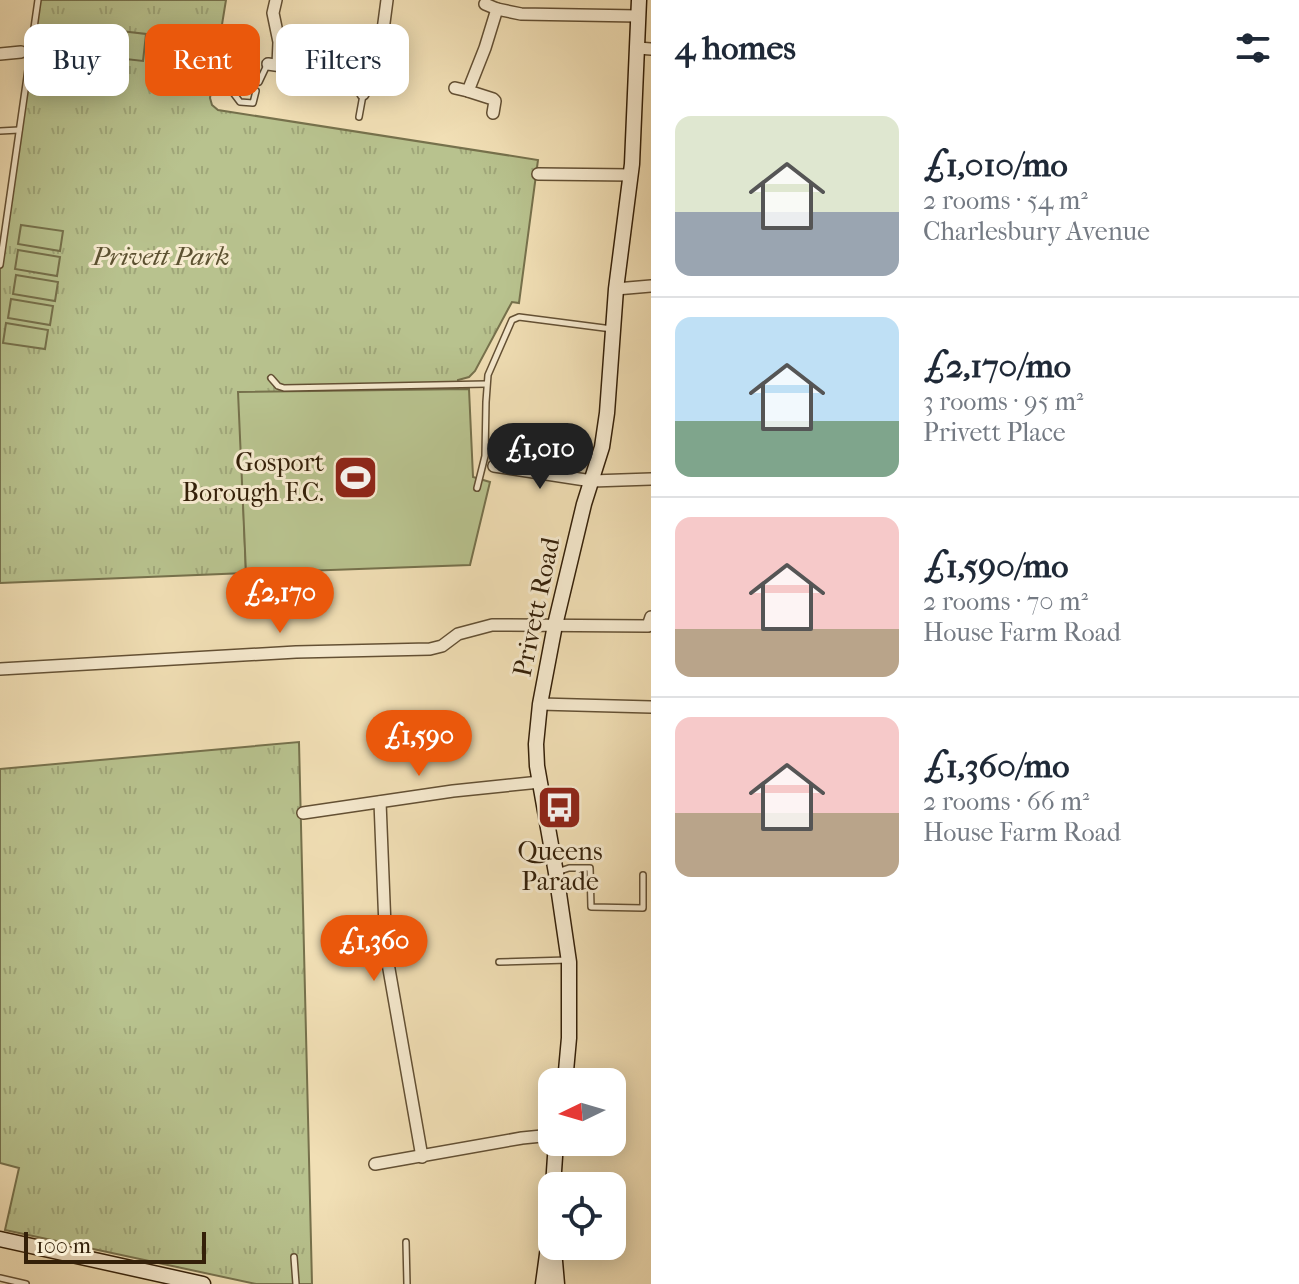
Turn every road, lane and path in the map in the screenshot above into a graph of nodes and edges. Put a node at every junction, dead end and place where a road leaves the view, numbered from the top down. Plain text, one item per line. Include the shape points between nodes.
1 (38, 0) edge
2 (276, 0) edge
3 (387, 0) edge
4 (639, 0) edge
5 (485, 4) dead end
6 (497, 9) junction
7 (638, 16) junction
8 (32, 24) edge
9 (384, 24) edge
10 (645, 48) edge
11 (24, 53) edge
12 (0, 54) edge
13 (273, 64) junction
14 (276, 65) edge
15 (24, 66) edge
16 (260, 81) edge
17 (455, 88) dead end
18 (468, 91) junction
19 (236, 96) edge
20 (255, 96) edge
21 (363, 96) edge
22 (493, 113) dead end
23 (359, 117) dead end
24 (19, 130) junction
25 (0, 131) edge
26 (538, 174) dead end
27 (631, 175) junction
28 (0, 203) edge
29 (9, 204) junction
30 (0, 265) edge
31 (651, 286) edge
32 (616, 289) junction
33 (613, 329) junction
34 (271, 378) dead end
35 (486, 384) junction
36 (489, 464) junction
37 (651, 479) edge
38 (592, 481) junction
39 (477, 488) dead end
40 (651, 617) edge
41 (555, 625) junction
42 (0, 669) edge
43 (540, 704) junction
44 (651, 707) edge
45 (540, 782) junction
46 (380, 802) junction
47 (303, 813) dead end
48 (556, 873) junction
49 (643, 875) dead end
50 (569, 960) junction
51 (499, 962) dead end
52 (566, 1068) edge
53 (538, 1136) edge
54 (422, 1157) junction
55 (375, 1164) dead end
56 (0, 1239) edge
57 (406, 1242) dead end
58 (294, 1257) dead end
59 (546, 1260) edge
60 (554, 1260) edge
61 (0, 1278) edge
62 (26, 1284) edge
63 (203, 1284) edge
64 (296, 1284) edge
65 (407, 1284) edge
66 (543, 1284) edge
67 (557, 1284) edge

1 - 8 lane
2 - 13 street via 279,42
3 - 9 street
4 - 7 main road, Privett Road
5 - 6 street
6 - 7 street
6 - 18 street
7 - 10 main road, Privett Road
10 - 27 main road, Privett Road
11 - 12 street
13 - 14 street
13 - 16 lane
15 - 24 lane
17 - 18 street
18 - 22 street via 493,99
19 - 20 lane via 253,103
21 - 23 lane
24 - 25 lane
24 - 29 lane
26 - 27 street
27 - 32 main road, Privett Road
28 - 29 lane
29 - 30 lane
31 - 32 street
32 - 33 main road, Privett Road
33 - 35 lane via 517,317
33 - 38 main road, Privett Road via 607,413
34 - 35 lane via 284,388
35 - 36 lane
36 - 38 street
36 - 39 lane
37 - 38 street
38 - 41 main road, Privett Road
40 - 41 street via 648,626
41 - 42 street via 487,625 430,649
41 - 43 main road, Privett Road
43 - 44 street
43 - 45 main road, Privett Road
45 - 46 street
45 - 48 main road, Privett Road
46 - 47 street
46 - 54 street via 386,952
48 - 49 lane via 590,868 591,907 643,908
48 - 50 main road, Privett Road
50 - 51 lane
50 - 52 main road, Privett Road
53 - 54 street
54 - 55 street
56 - 63 main road
57 - 65 lane
58 - 64 lane
59 - 66 main road
60 - 67 main road
61 - 62 lane

